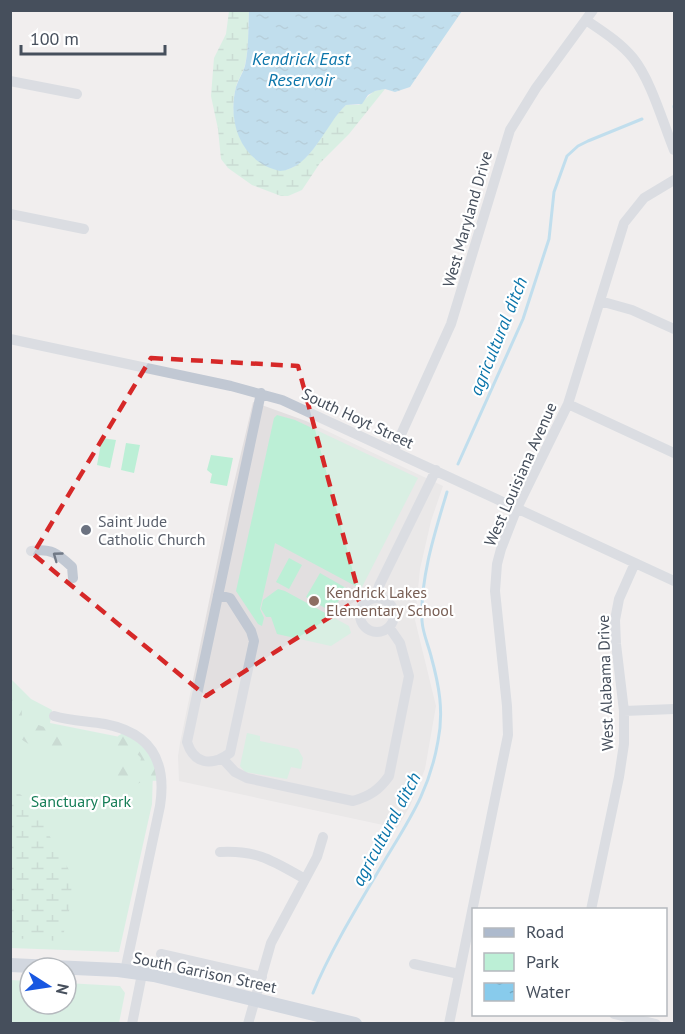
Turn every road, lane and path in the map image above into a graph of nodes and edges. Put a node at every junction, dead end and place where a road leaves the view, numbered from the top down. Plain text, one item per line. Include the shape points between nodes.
1 (590, 15) edge
2 (10, 81) edge
3 (76, 94) dead end
4 (675, 150) edge
5 (675, 180) edge
6 (10, 214) edge
7 (84, 229) dead end
8 (600, 301) junction
9 (675, 329) edge
10 (10, 339) edge
11 (261, 393) junction
12 (568, 404) junction
13 (394, 450) junction
14 (675, 453) edge
15 (436, 470) junction
16 (518, 508) junction
17 (30, 551) dead end
18 (635, 563) junction
19 (73, 578) dead end
20 (675, 581) edge
21 (218, 595) junction
22 (375, 598) junction
23 (389, 627) junction
24 (675, 709) edge
25 (624, 711) junction
26 (54, 716) dead end
27 (222, 758) junction
28 (323, 837) dead end
29 (220, 852) dead end
30 (305, 879) junction
31 (473, 908) edge
32 (591, 908) edge
33 (472, 911) edge
34 (161, 954) dead end
35 (414, 964) dead end
36 (10, 965) edge
37 (125, 971) junction
38 (142, 974) junction
39 (459, 974) junction
40 (262, 977) junction
41 (256, 999) junction
42 (623, 1016) edge
43 (132, 1023) edge
44 (248, 1023) edge
45 (355, 1023) edge
46 (449, 1023) edge
47 (656, 1023) edge

1 - 4 street via 640,68
1 - 13 street, West Maryland Drive via 510,130 452,324
2 - 3 street
5 - 8 street, West Louisiana Avenue via 655,189 629,216
6 - 7 street
8 - 9 street
8 - 12 street, West Louisiana Avenue
10 - 11 street, South Hoyt Street
11 - 13 street, South Hoyt Street
11 - 21 street
12 - 14 street
12 - 16 street, West Louisiana Avenue
13 - 15 street, South Hoyt Street
15 - 16 street, South Hoyt Street
15 - 22 street
16 - 18 street, South Hoyt Street
16 - 31 street, West Louisiana Avenue via 501,549 495,582 508,735
19 -> 17 street via 72,567 51,551
18 - 20 street, South Hoyt Street
18 - 25 street, West Alabama Drive via 619,599 615,620
21 - 27 street via 230,598 254,641 230,753
21 - 27 street via 187,742 197,759
22 - 23 street via 386,600 393,609
22 - 23 street via 362,607 362,623 376,632
23 - 27 street via 400,643 409,676 389,776 380,789 353,801 247,778
24 - 25 street
25 - 32 street, West Alabama Drive via 622,758
26 - 37 street via 128,732 148,746 160,764 160,806
28 - 30 street
29 - 30 street via 256,854
30 - 40 street via 274,935
33 - 39 street, West Louisiana Avenue
34 - 40 street
35 - 39 street
36 - 37 main road, South Garrison Street
37 - 38 main road, South Garrison Street
38 - 41 main road, South Garrison Street
38 - 43 street
39 - 46 street, West Louisiana Avenue
40 - 41 street
41 - 44 street
41 - 45 main road, South Garrison Street
42 - 47 street

